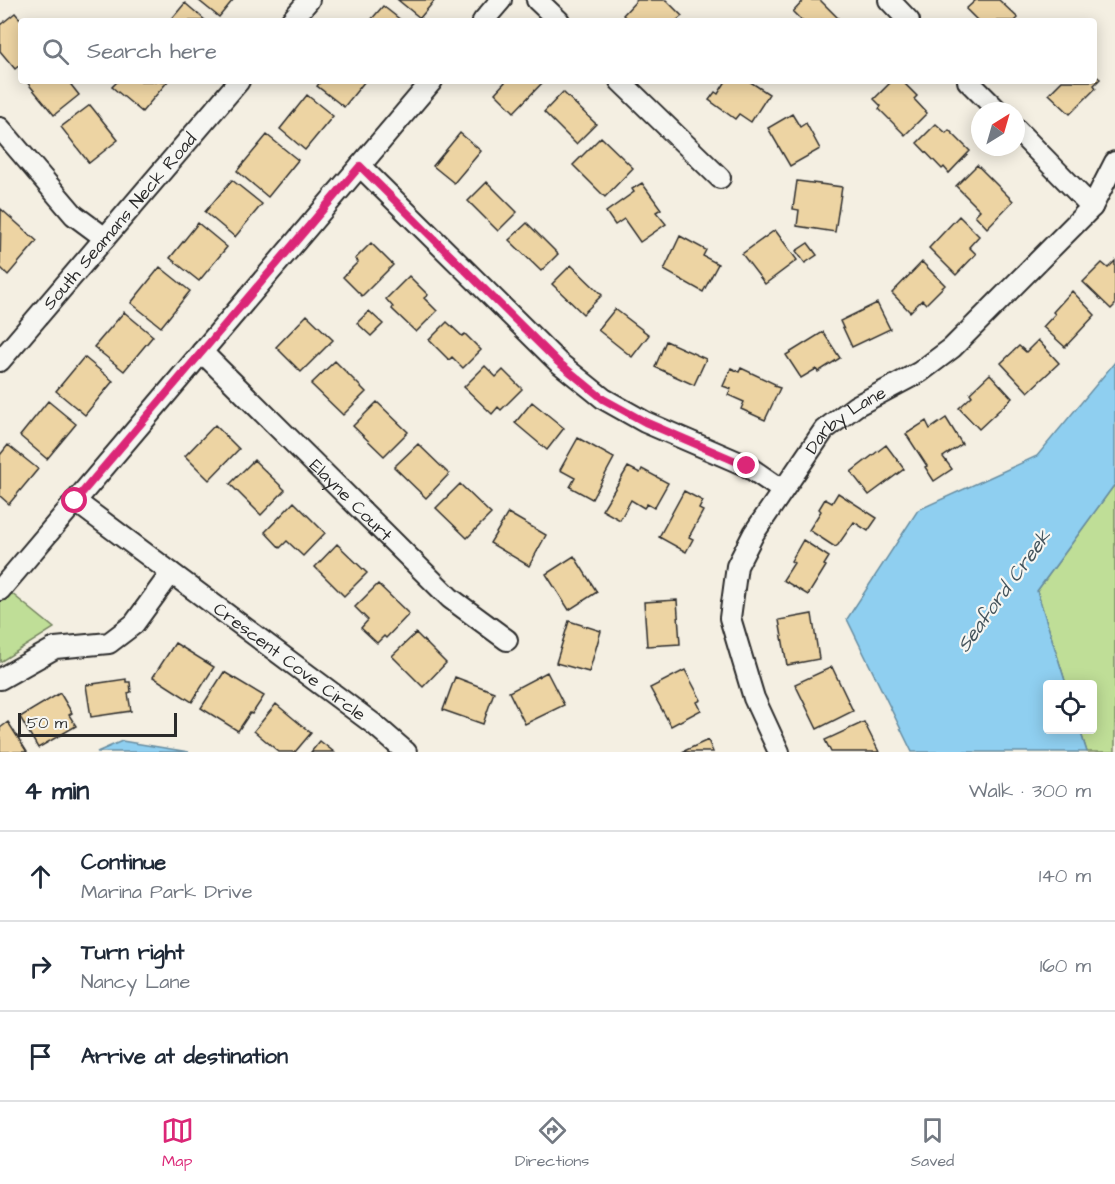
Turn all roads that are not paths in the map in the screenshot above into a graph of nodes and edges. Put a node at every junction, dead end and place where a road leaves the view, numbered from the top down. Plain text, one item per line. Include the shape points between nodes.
1 (309, 0) edge
2 (501, 0) edge
3 (537, 0) edge
4 (889, 0) edge
5 (294, 18) edge
6 (486, 18) edge
7 (556, 18) edge
8 (906, 18) edge
9 (236, 84) edge
10 (429, 84) edge
11 (623, 84) edge
12 (971, 84) edge
13 (989, 102) edge
14 (0, 128) edge
15 (1025, 138) edge
16 (1115, 162) edge
17 (360, 166) junction
18 (720, 178) dead end
19 (1092, 207) junction
20 (105, 238) junction
21 (202, 352) junction
22 (0, 361) edge
23 (782, 490) junction
24 (75, 501) junction
25 (171, 573) junction
26 (0, 590) edge
27 (507, 640) dead end
28 (0, 680) edge
29 (406, 752) edge
30 (779, 752) edge

1 - 5 street
2 - 6 street
3 - 7 street
4 - 8 street
9 - 20 street, South Seamans Neck Road
10 - 17 street
11 - 18 street
12 - 13 street
14 - 20 street via 74,214
15 - 19 street
16 - 19 street, Darby Lane
17 - 21 street
17 - 23 street via 558,362 603,399 645,422 747,466
19 - 23 street, Darby Lane via 952,348 920,372 856,405 824,430
20 - 22 street, South Seamans Neck Road
21 - 24 street
21 - 27 street, Elayne Court via 450,598
23 - 30 street, Darby Lane via 737,566 730,618 753,698
24 - 25 street, Crescent Cove Circle
24 - 26 street
25 - 28 street via 134,624 109,643 55,648
25 - 29 street, Crescent Cove Circle

